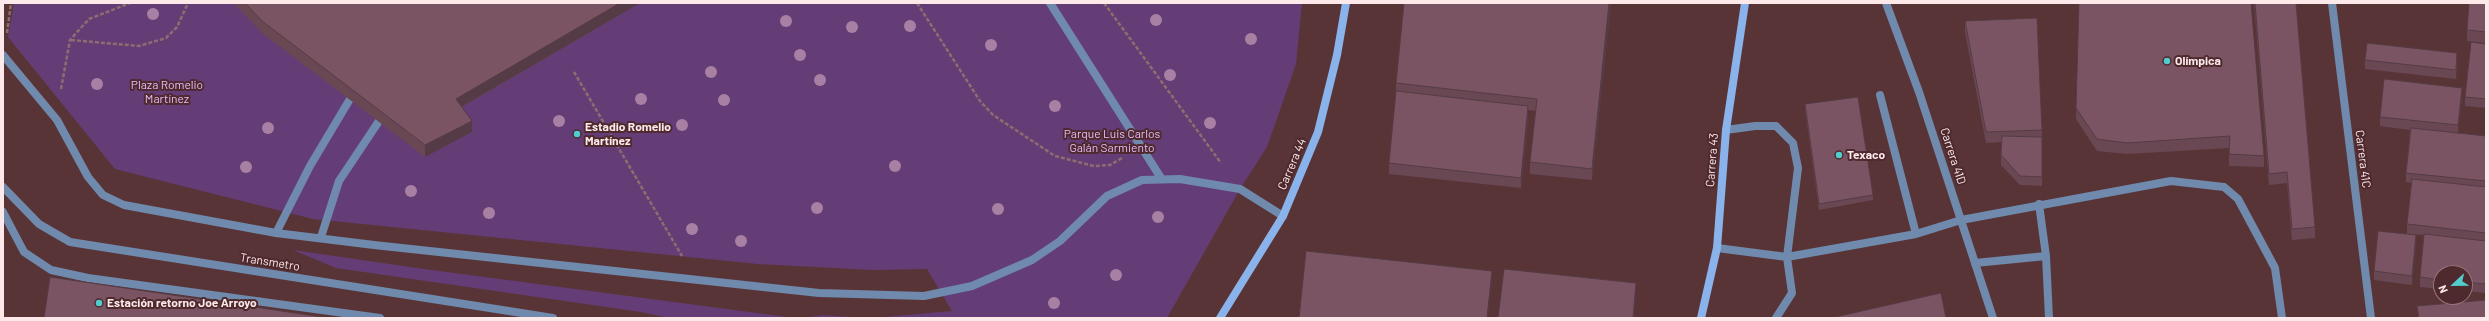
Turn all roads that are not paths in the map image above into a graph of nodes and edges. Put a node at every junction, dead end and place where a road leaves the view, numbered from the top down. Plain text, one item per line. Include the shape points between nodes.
1 (1050, 3) edge
2 (1346, 3) edge
3 (1745, 3) edge
4 (1886, 3) edge
5 (2332, 3) edge
6 (3, 56) edge
7 (1880, 95) dead end
8 (350, 99) edge
9 (379, 121) edge
10 (1726, 130) junction
11 (1161, 178) junction
12 (3, 187) edge
13 (2039, 204) junction
14 (3, 212) edge
15 (1283, 216) junction
16 (1961, 220) junction
17 (276, 233) junction
18 (1916, 234) junction
19 (321, 237) junction
20 (1717, 248) junction
21 (2046, 256) junction
22 (1786, 257) junction
23 (1975, 263) junction
24 (1702, 317) edge
25 (380, 318) edge
26 (553, 318) edge
27 (1220, 318) edge
28 (1776, 318) edge
29 (1993, 318) edge
30 (2049, 318) edge
31 (2282, 318) edge
32 (2371, 318) edge

1 - 11 street
2 - 15 street, Carrera 44 via 1338,55 1318,132
3 - 10 street, Carrera 43
4 - 16 street, Carrera 41D via 1919,92
5 - 32 street, Carrera 41C
6 - 17 street via 57,120 88,177 103,194 124,205
7 - 18 street
8 - 17 street via 310,166
9 - 19 street via 339,181
10 - 20 street, Carrera 43
10 - 22 street via 1776,126 1793,143 1798,168
11 - 15 street via 1240,189
11 - 19 street via 1142,180 1107,196 1060,241 1032,260 978,284 924,296 851,295 696,280
12 - 26 street, Transmetro via 39,224 70,242
13 - 16 street
13 - 21 street
13 - 31 street via 2171,181 2224,187 2238,199 2275,268
14 - 25 street via 24,252 51,270 88,278
15 - 27 street, Carrera 44
16 - 18 street
16 - 23 street, Carrera 41D
17 - 19 street
18 - 22 street
20 - 22 street
20 - 24 street, Carrera 43
21 - 23 street
21 - 30 street
22 - 28 street via 1792,293
23 - 29 street, Carrera 41D

